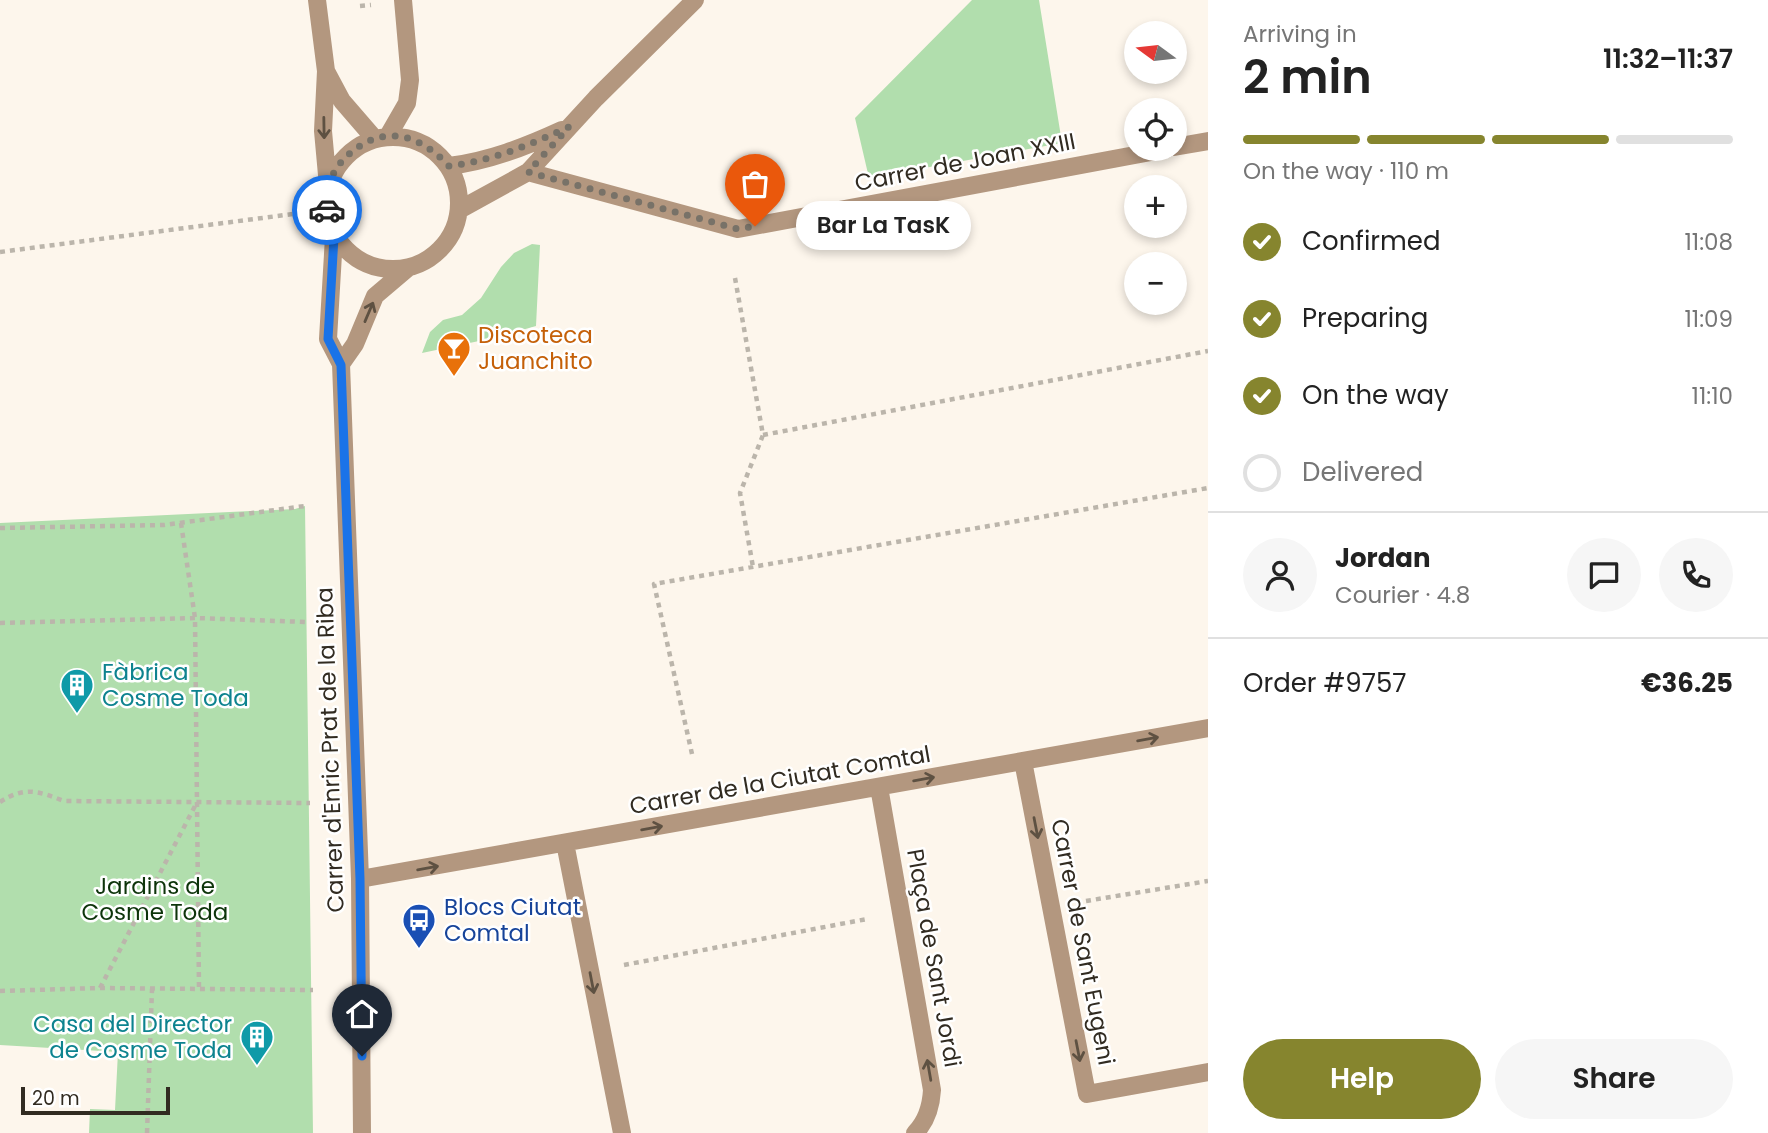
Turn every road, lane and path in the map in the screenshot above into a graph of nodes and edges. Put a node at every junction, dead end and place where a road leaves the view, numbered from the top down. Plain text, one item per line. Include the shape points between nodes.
1 (317, 0) edge
2 (695, 0) edge
3 (404, 1) edge
4 (326, 71) junction
5 (569, 127) junction
6 (381, 137) junction
7 (1208, 141) edge
8 (1187, 145) edge
9 (1124, 157) edge
10 (449, 166) junction
11 (528, 172) junction
12 (328, 186) junction
13 (459, 210) junction
14 (293, 214) dead end
15 (334, 237) junction
16 (0, 252) edge
17 (408, 268) junction
18 (735, 278) dead end
19 (1208, 351) edge
20 (341, 365) junction
21 (763, 435) junction
22 (1208, 488) edge
23 (305, 506) dead end
24 (181, 523) junction
25 (0, 528) edge
26 (753, 567) junction
27 (195, 618) junction
28 (306, 622) dead end
29 (0, 623) edge
30 (1208, 728) edge
31 (692, 754) dead end
32 (1023, 761) junction
33 (879, 787) junction
34 (0, 802) edge
35 (197, 803) junction
36 (310, 803) dead end
37 (565, 844) junction
38 (360, 879) junction
39 (1208, 881) edge
40 (1085, 901) dead end
41 (880, 916) dead end
42 (620, 966) dead end
43 (100, 988) junction
44 (152, 989) junction
45 (199, 989) junction
46 (313, 990) dead end
47 (0, 991) edge
48 (1208, 1072) edge
49 (147, 1133) edge
50 (362, 1133) edge
51 (622, 1133) edge
52 (915, 1133) edge

1 - 4 street
2 - 5 street
3 - 6 street via 410,80 407,103
4 - 6 street via 342,101
4 -> 12 street via 323,131
5 - 10 street via 477,163
5 - 11 street
6 - 10 street via 411,138 433,149
6 - 12 street via 359,145 340,163
7 - 8 street
9 - 11 street, Carrer de Joan XXIII via 738,229
10 - 13 street
11 - 13 street
12 - 15 street via 326,212
13 - 17 street via 451,236 433,257
14 - 16 path
15 - 17 street via 351,256 374,268
15 - 20 street, Carrer d'Enric Prat de la Riba via 328,339
20 -> 17 street via 375,296
18 - 21 path
19 - 21 path
20 - 38 street, Carrer d'Enric Prat de la Riba
21 - 26 path via 740,493
22 - 26 path
23 - 24 path
24 - 25 path
24 - 27 path
26 - 31 path via 654,584
27 - 28 path
27 - 29 path
27 - 35 path
32 -> 30 street, Carrer de la Ciutat Comtal
33 -> 32 street, Carrer de la Ciutat Comtal
32 -> 48 street, Carrer de Sant Eugeni via 1087,1094
37 -> 33 street, Carrer de la Ciutat Comtal
52 -> 33 street, Plaça de Sant Jordi via 931,1106 932,1090
34 - 35 path via 15,792 40,792 64,801
35 - 36 path
35 - 43 path
35 - 45 path
38 -> 37 street, Carrer de la Ciutat Comtal
37 -> 51 street
38 - 50 street, Carrer d'Enric Prat de la Riba
39 - 40 path
41 - 42 path, Plaça de Sant Jordi
43 - 44 path
43 - 47 path
44 - 45 path
44 - 49 path
45 - 46 path

